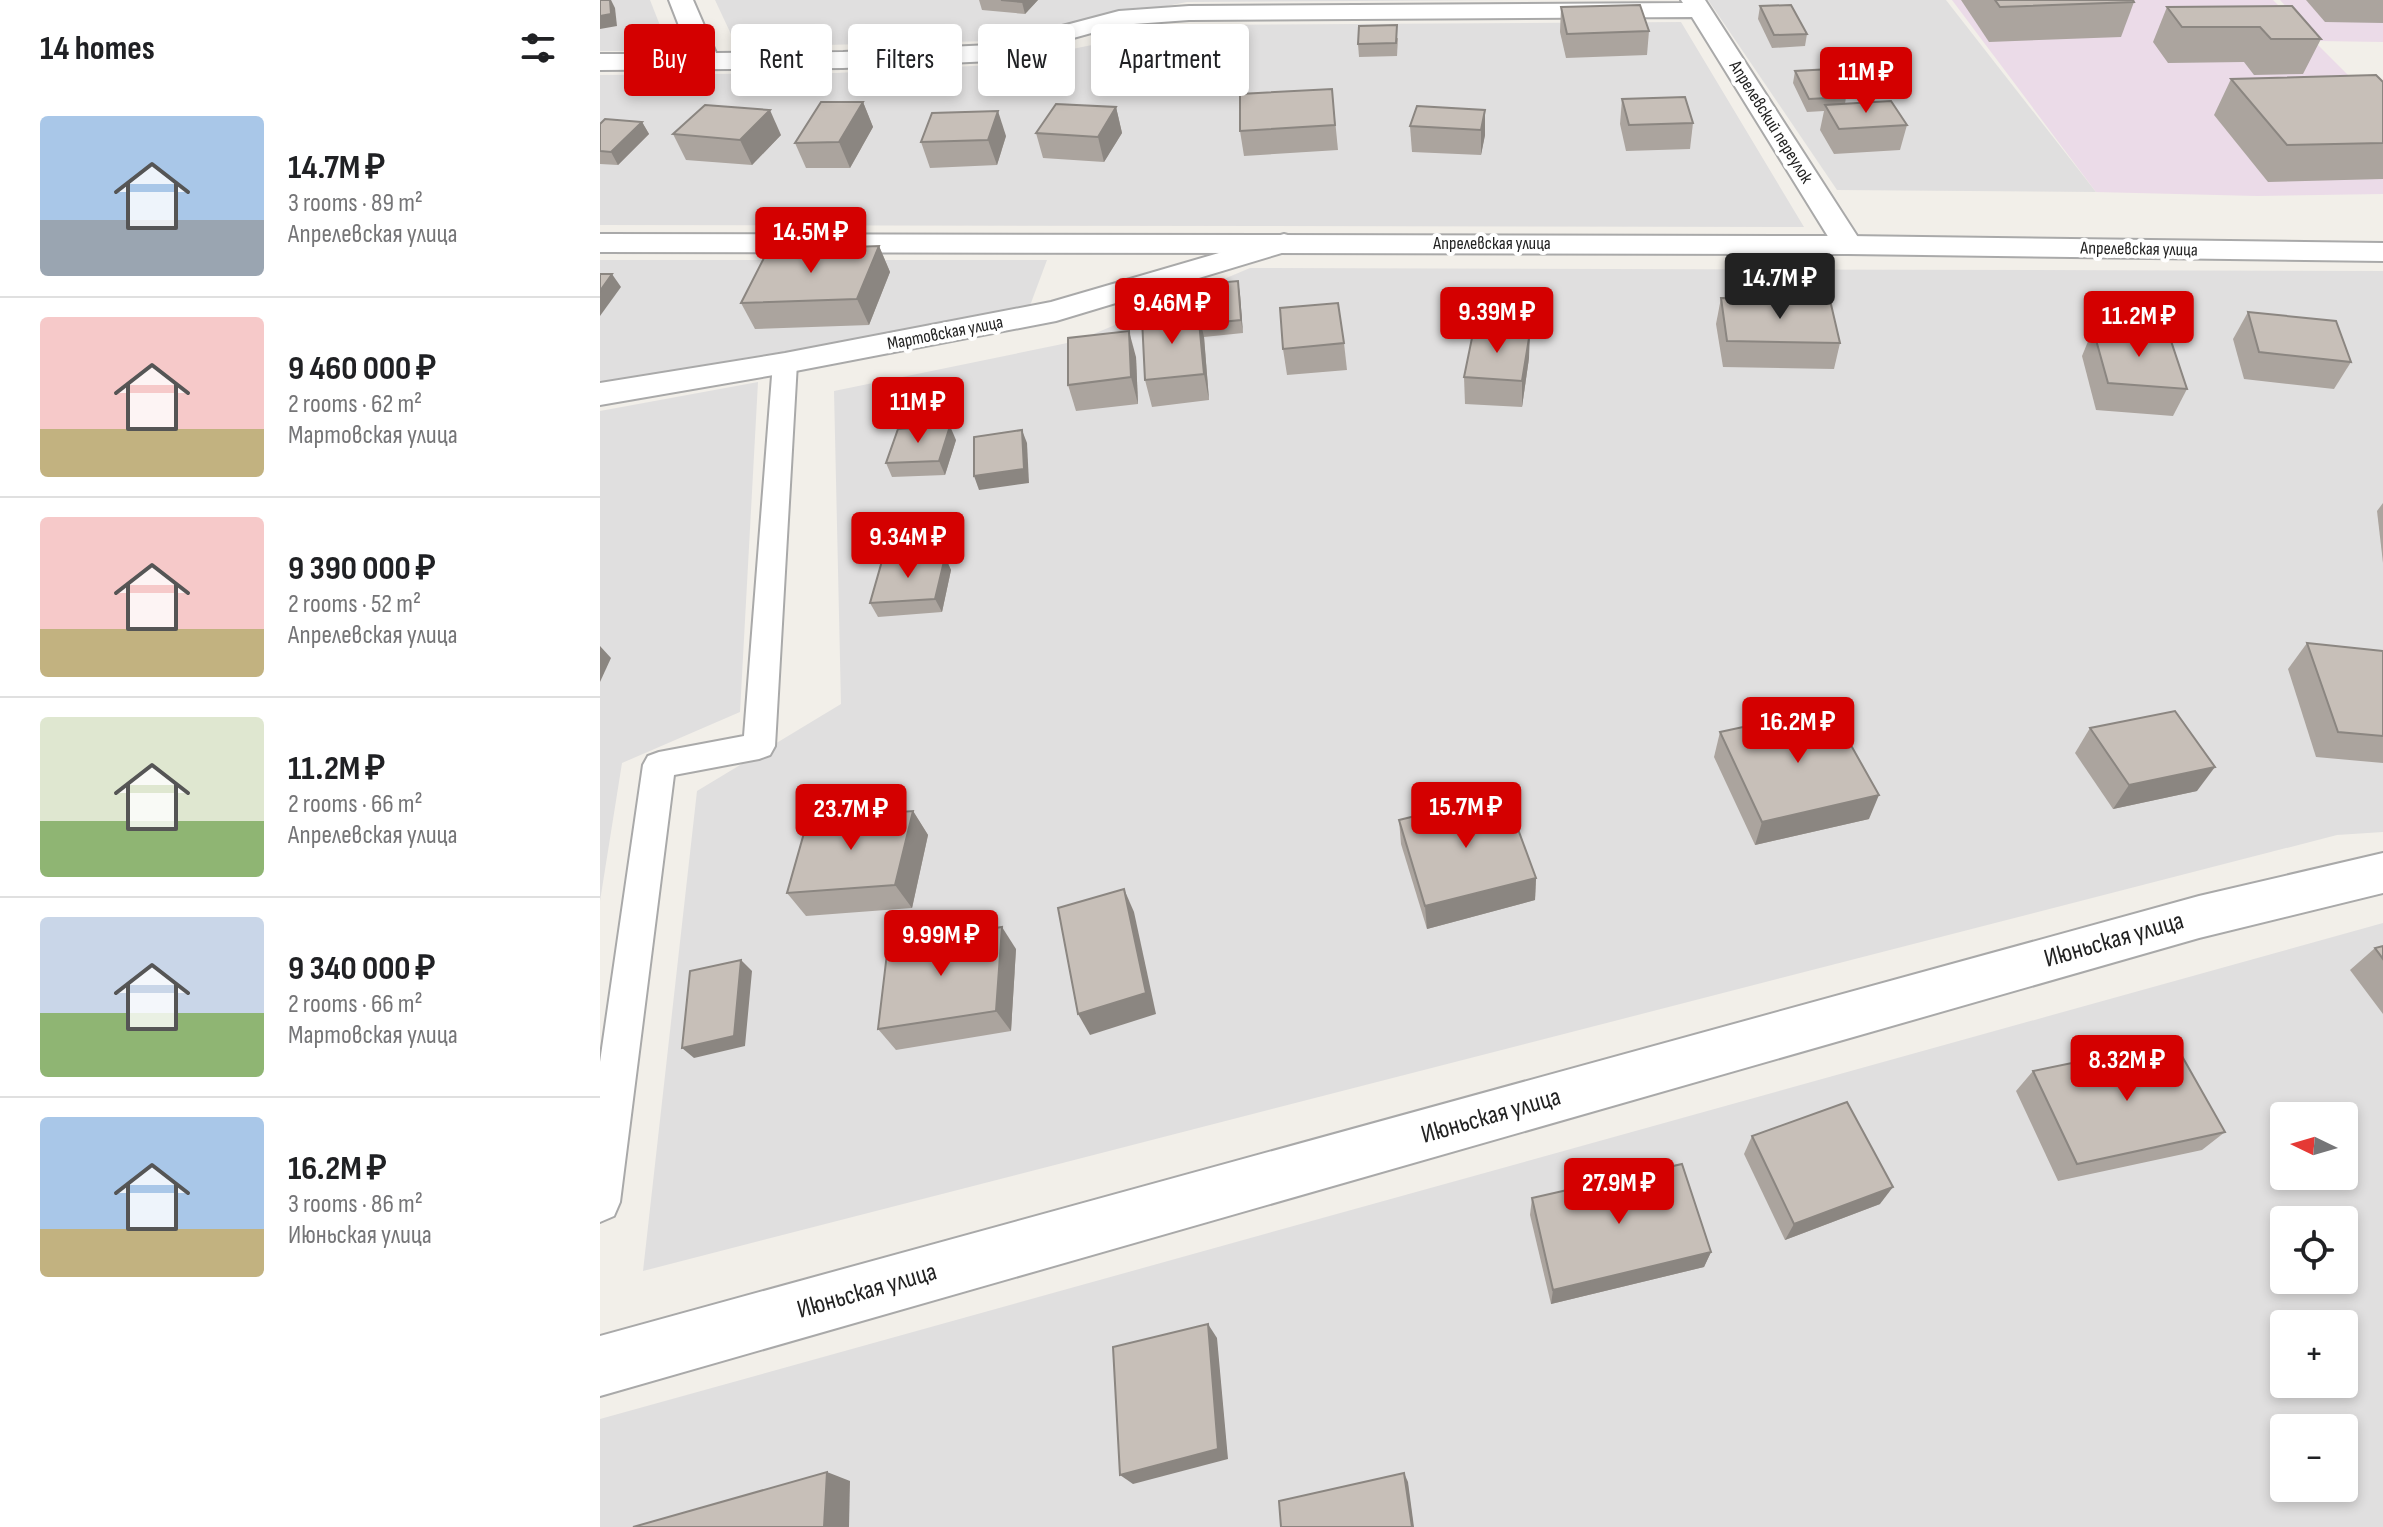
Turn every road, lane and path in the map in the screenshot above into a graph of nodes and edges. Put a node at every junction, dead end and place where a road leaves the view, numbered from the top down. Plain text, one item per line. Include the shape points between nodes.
1 (681, 0) edge
2 (1697, 5) edge
3 (1118, 9) edge
4 (691, 24) edge
5 (715, 61) edge
6 (600, 62) edge
7 (624, 62) edge
8 (600, 243) edge
9 (1284, 243) junction
10 (1848, 245) junction
11 (2383, 252) edge
12 (785, 363) junction
13 (600, 394) edge
14 (2383, 873) edge
15 (600, 1202) edge
16 (600, 1366) edge

1 - 4 street
2 - 3 street via 1189,13
2 - 10 street, Апрелевский переулок
3 - 5 street via 991,53
6 - 7 street
8 - 9 street, Апрелевская улица
9 - 10 street, Апрелевская улица
9 - 12 street, Мартовская улица via 1056,311
10 - 11 street, Апрелевская улица
12 - 13 street, Мартовская улица
12 - 15 lane via 759,746 659,765
14 - 16 street, Июньская улица via 2183,921

